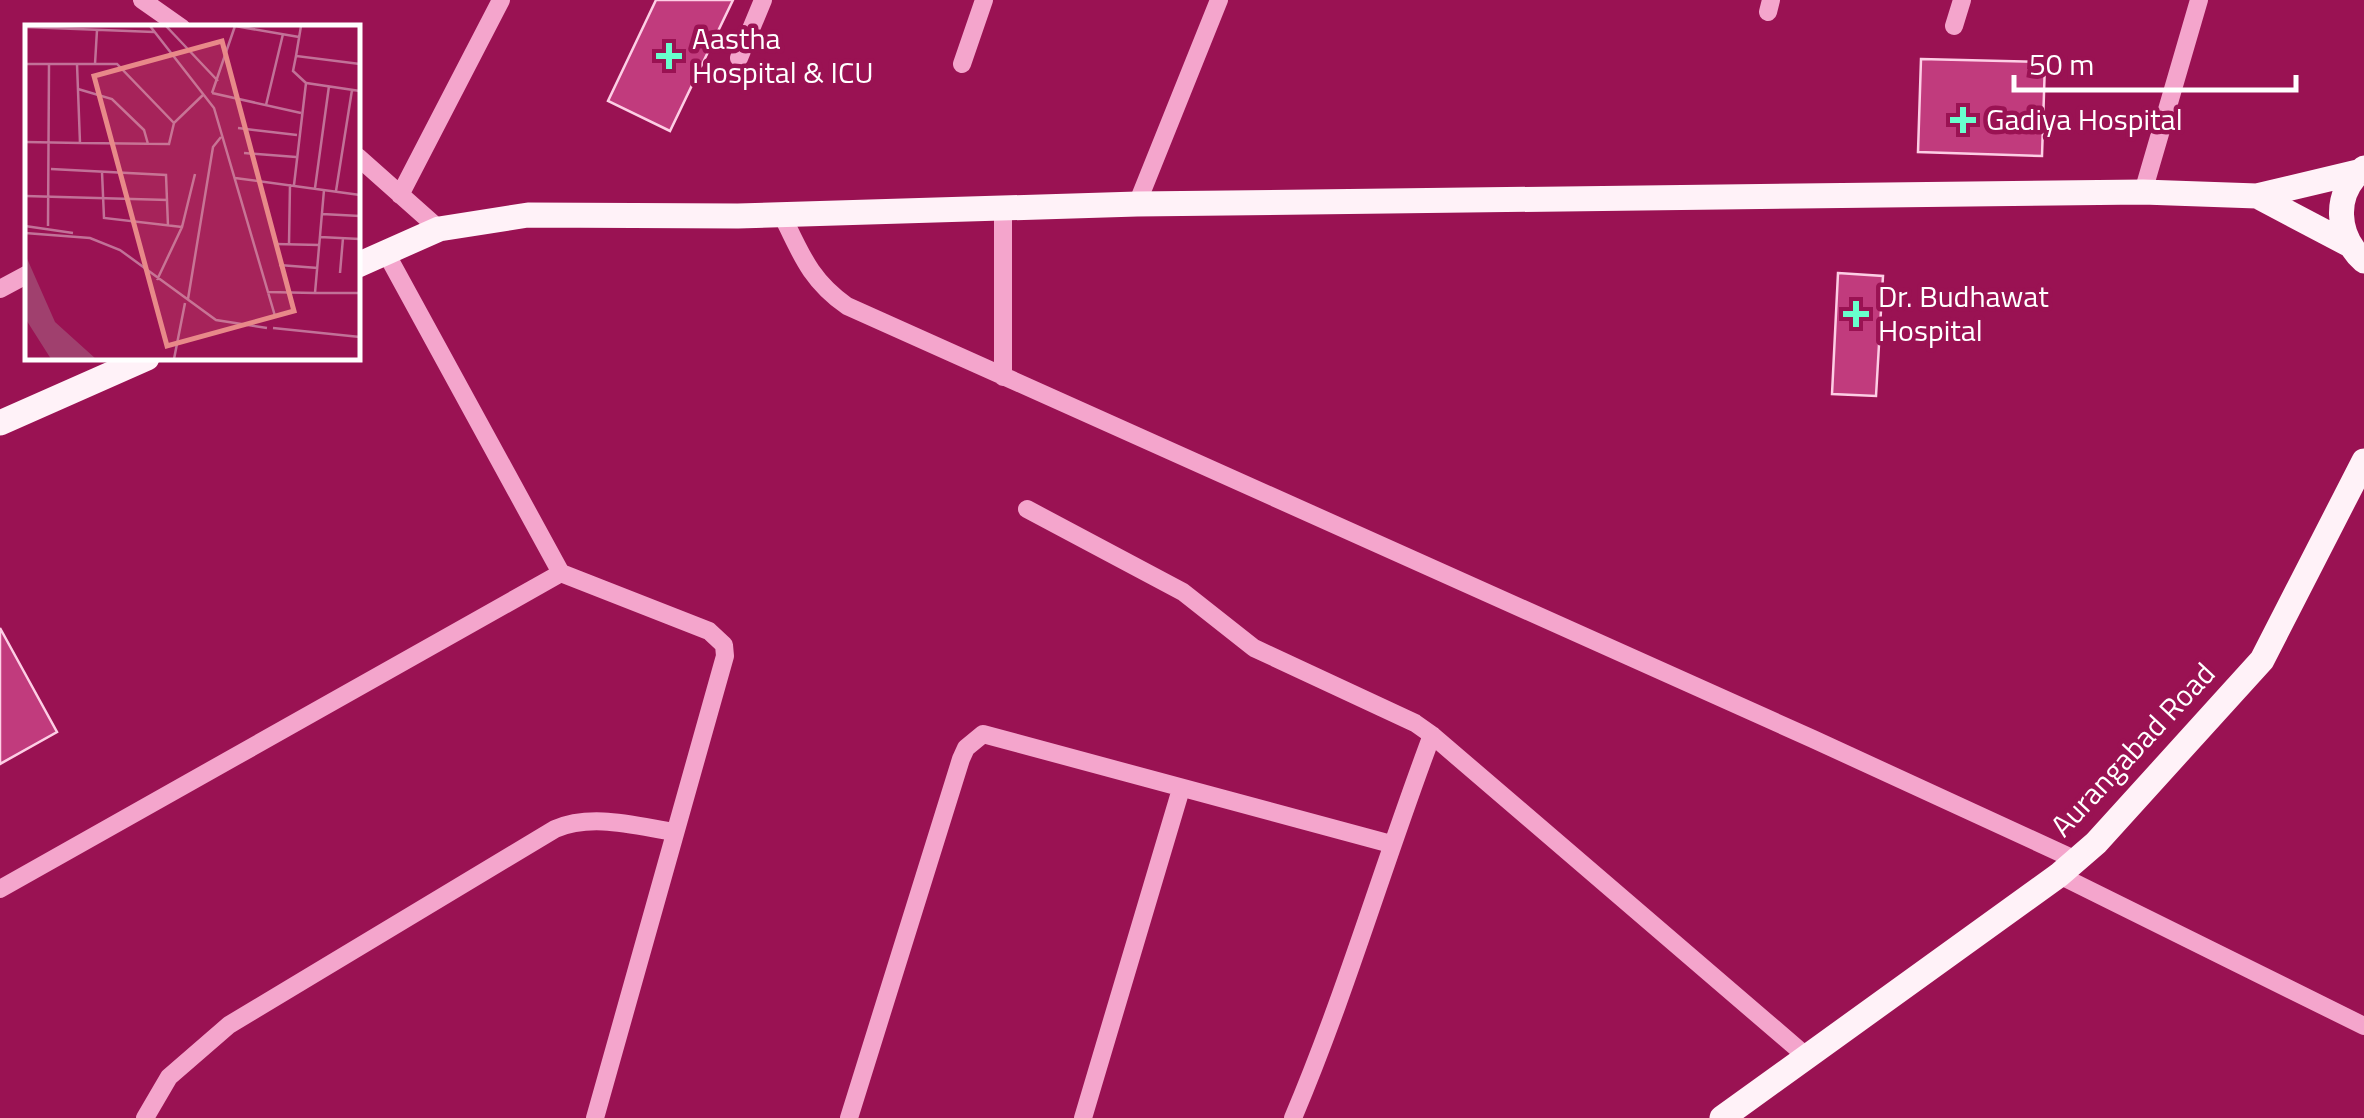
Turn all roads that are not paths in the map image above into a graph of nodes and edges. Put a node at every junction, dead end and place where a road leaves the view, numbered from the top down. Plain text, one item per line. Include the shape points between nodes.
1 (142, 0) edge
2 (502, 0) edge
3 (763, 0) edge
4 (984, 0) edge
5 (1219, 0) edge
6 (1962, 0) edge
7 (2199, 0) edge
8 (178, 25) edge
9 (1954, 26) dead end
10 (739, 58) dead end
11 (962, 64) dead end
12 (360, 158) edge
13 (2361, 170) edge
14 (2143, 192) junction
15 (400, 195) junction
16 (2257, 196) junction
17 (1137, 204) junction
18 (1003, 210) junction
19 (782, 214) junction
20 (439, 230) junction
21 (386, 253) junction
22 (2356, 253) edge
23 (360, 264) edge
24 (25, 276) edge
25 (0, 289) edge
26 (142, 360) edge
27 (1003, 377) junction
28 (0, 422) edge
29 (2364, 461) edge
30 (1027, 510) dead end
31 (561, 573) junction
32 (1432, 735) junction
33 (1181, 789) junction
34 (675, 832) junction
35 (1391, 844) junction
36 (2067, 868) junction
37 (0, 888) edge
38 (2364, 1026) edge
39 (1806, 1056) junction
40 (145, 1118) edge
41 (595, 1118) edge
42 (849, 1118) edge
43 (1083, 1118) edge
44 (1293, 1118) edge
45 (1722, 1118) edge

1 - 8 street
2 - 15 street
3 - 10 street
4 - 11 street
5 - 17 street
6 - 9 street
7 - 14 street
12 - 15 street
13 - 16 main road
13 - 22 main road via 2341,206 2341,225
14 - 16 main road
14 - 17 main road
15 - 20 street
16 - 22 main road
17 - 18 main road
18 - 19 main road
18 - 27 street
19 - 20 main road via 528,214
19 - 27 street via 826,292
20 - 21 main road
21 - 23 main road
21 - 31 street
24 - 25 street
26 - 28 main road
27 - 36 street via 1813,738
29 - 36 main road, Aurangabad Road via 2262,660
30 - 32 street via 1184,592 1262,652
31 - 34 street via 709,631 724,645
31 - 37 street
32 - 35 street
32 - 39 street
33 - 35 street
33 - 42 street via 992,735 974,739 961,759
33 - 43 street
34 - 40 street via 597,821 555,828 229,1025 169,1078
34 - 41 street
35 - 44 street
36 - 38 street
36 - 39 main road, Aurangabad Road
39 - 45 main road, Aurangabad Road

